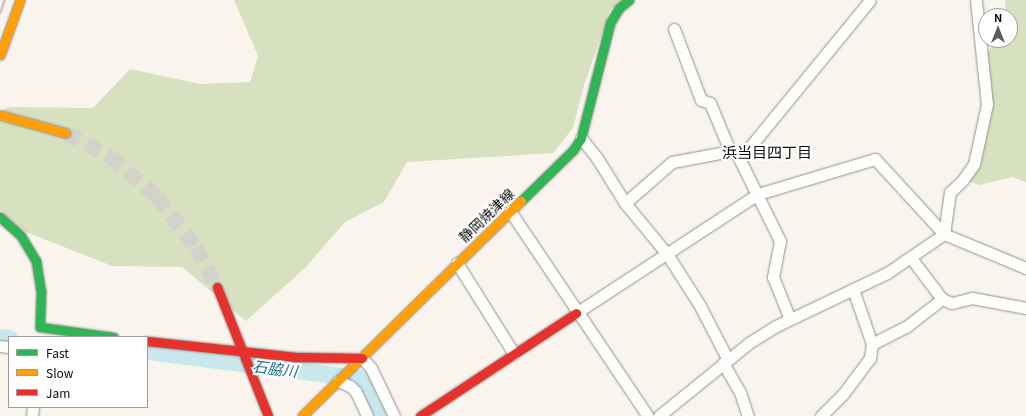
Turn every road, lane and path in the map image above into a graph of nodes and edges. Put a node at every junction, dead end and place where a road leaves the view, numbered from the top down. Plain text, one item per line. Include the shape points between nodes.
1 (20, 0) edge
2 (629, 0) edge
3 (870, 0) edge
4 (976, 0) edge
5 (674, 29) dead end
6 (0, 55) edge
7 (0, 115) edge
8 (66, 133) tunnel mouth
9 (581, 138) junction
10 (730, 151) junction
11 (740, 159) junction
12 (758, 194) junction
13 (625, 203) junction
14 (510, 211) junction
15 (0, 217) edge
16 (944, 234) junction
17 (667, 254) junction
18 (911, 258) junction
19 (457, 263) junction
20 (1026, 268) edge
21 (218, 287) tunnel mouth
22 (853, 289) junction
23 (942, 299) junction
24 (1026, 308) edge
25 (576, 313) junction
26 (790, 319) junction
27 (40, 332) edge
28 (98, 336) edge
29 (148, 342) edge
30 (872, 344) junction
31 (514, 354) junction
32 (244, 355) junction
33 (362, 358) junction
34 (725, 362) junction
35 (339, 380) junction
36 (268, 416) edge
37 (302, 416) edge
38 (368, 416) edge
39 (394, 416) edge
40 (420, 416) edge
41 (648, 416) edge
42 (659, 416) edge
43 (748, 416) edge
44 (821, 416) edge

1 - 6 street
2 - 9 street, 静岡焼津線 via 619,8 610,22
3 - 11 street
4 - 16 street via 987,104 974,164 963,180 950,192
5 - 10 street via 701,100 710,103
7 - 8 street
9 - 13 street via 597,158
9 - 14 street, 静岡焼津線 via 573,150
10 - 11 street via 737,154
10 - 13 street via 672,162
11 - 12 street
12 - 16 street via 875,159
12 - 17 street
12 - 26 street via 780,241 773,277
13 - 17 street
14 - 19 street, 静岡焼津線
14 - 25 street
15 - 27 street via 21,236 36,261 41,290
16 - 18 street
16 - 20 street
17 - 25 street
17 - 34 street via 699,304
18 - 22 street
18 - 23 street
19 - 31 street
19 - 33 street, 静岡焼津線
21 - 32 street
22 - 26 street
22 - 30 street
23 - 24 street via 952,303 972,298
23 - 30 street via 906,327
25 - 31 street
25 - 41 street
26 - 34 street via 749,343
27 - 28 street
29 - 32 street
30 - 44 street via 870,358 864,369
31 - 40 street
32 - 33 street
32 - 36 street
33 - 35 street, 静岡焼津線
33 - 39 street via 371,368
34 - 42 street
34 - 43 street via 740,392
35 - 37 street, 静岡焼津線
35 - 38 street via 356,392

